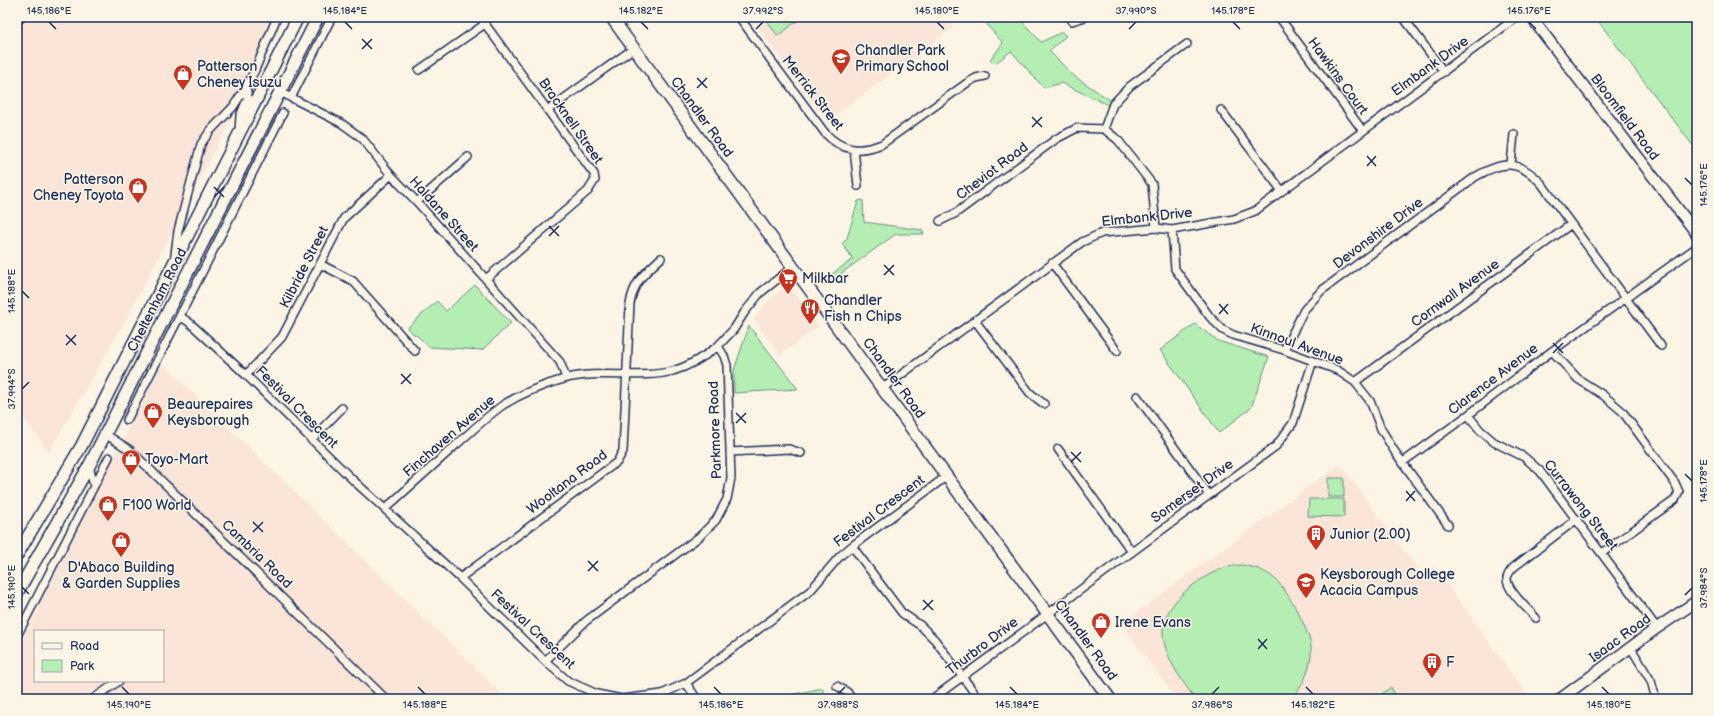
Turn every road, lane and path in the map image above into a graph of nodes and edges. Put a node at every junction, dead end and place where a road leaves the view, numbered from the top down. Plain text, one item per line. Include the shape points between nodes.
1 (22, 17) edge
2 (276, 17) edge
3 (298, 17) edge
4 (318, 17) edge
5 (332, 17) edge
6 (480, 17) edge
7 (739, 17) edge
8 (1085, 17) edge
9 (1279, 17) edge
10 (1403, 17) edge
11 (1517, 17) edge
12 (1531, 17) edge
13 (613, 18) edge
14 (17, 21) edge
15 (1072, 21) dead end
16 (485, 24) junction
17 (1188, 44) dead end
18 (634, 48) junction
19 (419, 70) dead end
20 (1444, 72) junction
21 (985, 76) dead end
22 (246, 86) junction
23 (280, 92) junction
24 (291, 98) junction
25 (253, 106) junction
26 (548, 110) junction
27 (1221, 110) dead end
28 (283, 113) dead end
29 (1104, 129) junction
30 (1362, 130) junction
31 (239, 134) junction
32 (1514, 134) dead end
33 (854, 150) junction
34 (468, 157) dead end
35 (1511, 164) junction
36 (391, 175) junction
37 (858, 186) dead end
38 (1282, 191) junction
39 (417, 202) junction
40 (940, 221) dead end
41 (1570, 225) junction
42 (1156, 228) junction
43 (1172, 230) junction
44 (1697, 234) edge
45 (1697, 247) edge
46 (660, 258) dead end
47 (1052, 263) junction
48 (174, 264) junction
49 (320, 264) junction
50 (793, 267) junction
51 (486, 279) junction
52 (1626, 299) junction
53 (180, 316) junction
54 (976, 322) junction
55 (718, 346) junction
56 (1661, 346) dead end
57 (1284, 350) junction
58 (1552, 350) junction
59 (415, 351) dead end
60 (1117, 351) dead end
61 (1314, 361) junction
62 (627, 374) junction
63 (246, 375) junction
64 (566, 378) junction
65 (1355, 382) junction
66 (145, 384) junction
67 (129, 388) junction
68 (883, 388) junction
69 (1137, 396) dead end
70 (1044, 404) dead end
71 (342, 408) dead end
72 (1468, 416) junction
73 (127, 420) dead end
74 (90, 429) junction
75 (105, 434) junction
76 (311, 440) junction
77 (1058, 449) dead end
78 (730, 452) junction
79 (801, 453) dead end
80 (108, 457) dead end
81 (1403, 462) junction
82 (89, 466) junction
83 (947, 476) junction
84 (94, 486) junction
85 (1209, 495) junction
86 (385, 508) junction
87 (1577, 519) junction
88 (1448, 525) dead end
89 (852, 546) junction
90 (1132, 552) junction
91 (1602, 553) junction
92 (17, 555) edge
93 (460, 578) junction
94 (17, 593) edge
95 (1697, 601) edge
96 (1048, 613) junction
97 (1536, 618) dead end
98 (1657, 628) junction
99 (17, 636) edge
100 (1631, 648) junction
101 (545, 661) junction
102 (963, 676) junction
103 (118, 682) edge
104 (686, 682) junction
105 (837, 686) dead end
106 (93, 699) edge
107 (386, 699) edge
108 (622, 699) edge
109 (697, 699) edge
110 (852, 699) edge
111 (932, 699) edge
112 (979, 699) edge
113 (1110, 699) edge
114 (1560, 699) edge
115 (1656, 699) edge

1 - 14 street
2 - 22 street, Cheltenham Road
3 - 25 main road, Cheltenham Road
4 - 23 main road, Cheltenham Road
5 - 24 street
6 - 16 street, Bracknell Street
7 - 33 street, Merrick Street via 824,133 832,141
8 - 15 street
9 - 30 street, Hawkins Court
10 - 20 street
11 - 20 street, Elmbank Drive
12 - 44 street, Bloomfield Road
13 - 18 main road, Chandler Road
16 - 19 street
16 - 26 street, Bracknell Street
17 - 29 street via 1130,86 1113,104
18 - 26 street
18 - 50 main road, Chandler Road
20 - 30 street, Elmbank Drive
21 - 33 street, Merrick Street via 967,83 882,144 869,149
22 - 31 street via 248,97 240,116
22 - 48 street, Cheltenham Road via 233,107 201,144 178,231
23 - 24 street, Haldane Street
23 - 25 main road via 269,93
23 - 67 main road, Cheltenham Road
24 - 36 street, Haldane Street via 341,123 362,138
25 - 31 main road, Cheltenham Road
26 - 51 street, Bracknell Street via 594,174 595,180 588,191
27 - 38 street
28 - 53 street, Cheltenham Road
29 - 40 street, Cheviot Road via 1077,128 1056,139 956,213
29 - 42 street via 1118,140 1152,184
30 - 38 street, Elmbank Drive
31 - 48 main road, Cheltenham Road
32 - 35 street
33 - 37 street
34 - 39 street
35 - 41 street via 1532,174 1541,183
35 - 57 street, Devonshire Drive via 1497,166 1475,177 1321,291 1304,310
36 - 39 street, Haldane Street
36 - 49 street, Kilbride Street via 344,218
38 - 43 street, Elmbank Drive via 1255,211 1234,219
39 - 51 street, Haldane Street
41 - 52 street
41 - 65 street, Cornwall Avenue
42 - 43 street, Elmbank Drive
42 - 47 street, Elmbank Drive via 1102,233 1082,242
43 - 57 street, Kinnoul Avenue via 1176,269 1222,330
45 - 52 street, Clarence Avenue
46 - 62 street, Wooltana Road via 633,290
47 - 54 street, Elmbank Drive
47 - 60 street
48 - 74 main road, Cheltenham Road
49 - 59 street via 353,281
49 - 63 street, Kilbride Street via 282,337
50 - 55 street via 760,293
50 - 68 main road, Chandler Road
51 - 64 street, Haldane Street via 560,362
52 - 56 street
52 - 58 street, Clarence Avenue
53 - 63 street, Festival Crescent via 192,324
53 - 66 street, Cheltenham Road
54 - 68 street, Elmbank Drive
54 - 70 street via 1030,393
55 - 62 street, Finchaven Avenue via 692,363 672,371
55 - 78 street, Parkmore Road via 727,365
57 - 61 street, Kinnoul Avenue
58 - 72 street, Clarence Avenue
58 - 91 street via 1578,378 1622,411 1679,492 1675,500
61 - 65 street, Kinnoul Avenue via 1337,370
61 - 85 street, Somerset Drive via 1293,424 1276,446
62 - 64 street, Finchaven Avenue
62 - 93 street, Wooltana Road via 623,452 617,462
63 - 76 street, Festival Crescent
64 - 86 street, Finchaven Avenue via 529,391 502,405
65 - 81 street, Kinnoul Avenue via 1370,401 1381,429
66 - 67 street
66 - 73 street, Cheltenham Road
67 - 75 main road, Cheltenham Road
68 - 83 main road, Chandler Road
69 - 85 street
71 - 76 street
72 - 81 street, Clarence Avenue
72 - 87 street, Currawong Street via 1494,442 1524,457 1540,471
74 - 75 main road
74 - 92 main road, Cheltenham Road
75 - 82 main road, Cheltenham Road
75 - 107 street, Cambria Road via 130,450
76 - 86 street, Festival Crescent
77 - 90 street
78 - 79 street via 789,449
78 - 101 street, Parkmore Road via 730,490 720,513 708,529 595,613
80 - 84 street
81 - 88 street, Kinnoul Avenue
82 - 84 street
82 - 94 main road, Cheltenham Road
83 - 89 street, Festival Crescent
83 - 96 main road, Chandler Road
84 - 99 street
85 - 90 street, Somerset Drive
86 - 93 street, Festival Crescent
87 - 91 street, Currawong Street
87 - 97 street via 1514,567 1507,578 1512,591
89 - 102 street via 902,613 936,640
89 - 104 street, Festival Crescent via 810,591
90 - 96 street, Somerset Drive
91 - 98 street, Currawong Street
93 - 101 street, Festival Crescent
95 - 98 street, Isaac Road
96 - 102 street, Thurbro Drive
96 - 113 main road, Chandler Road
98 - 100 street, Isaac Road
100 - 114 street, Isaac Road
100 - 115 street via 1650,681
101 - 108 street, Festival Crescent via 568,681 597,694
102 - 111 street, Thurbro Drive
102 - 112 street
103 - 106 street
104 - 108 street, Festival Crescent via 662,694
104 - 109 street
105 - 110 street via 847,692

